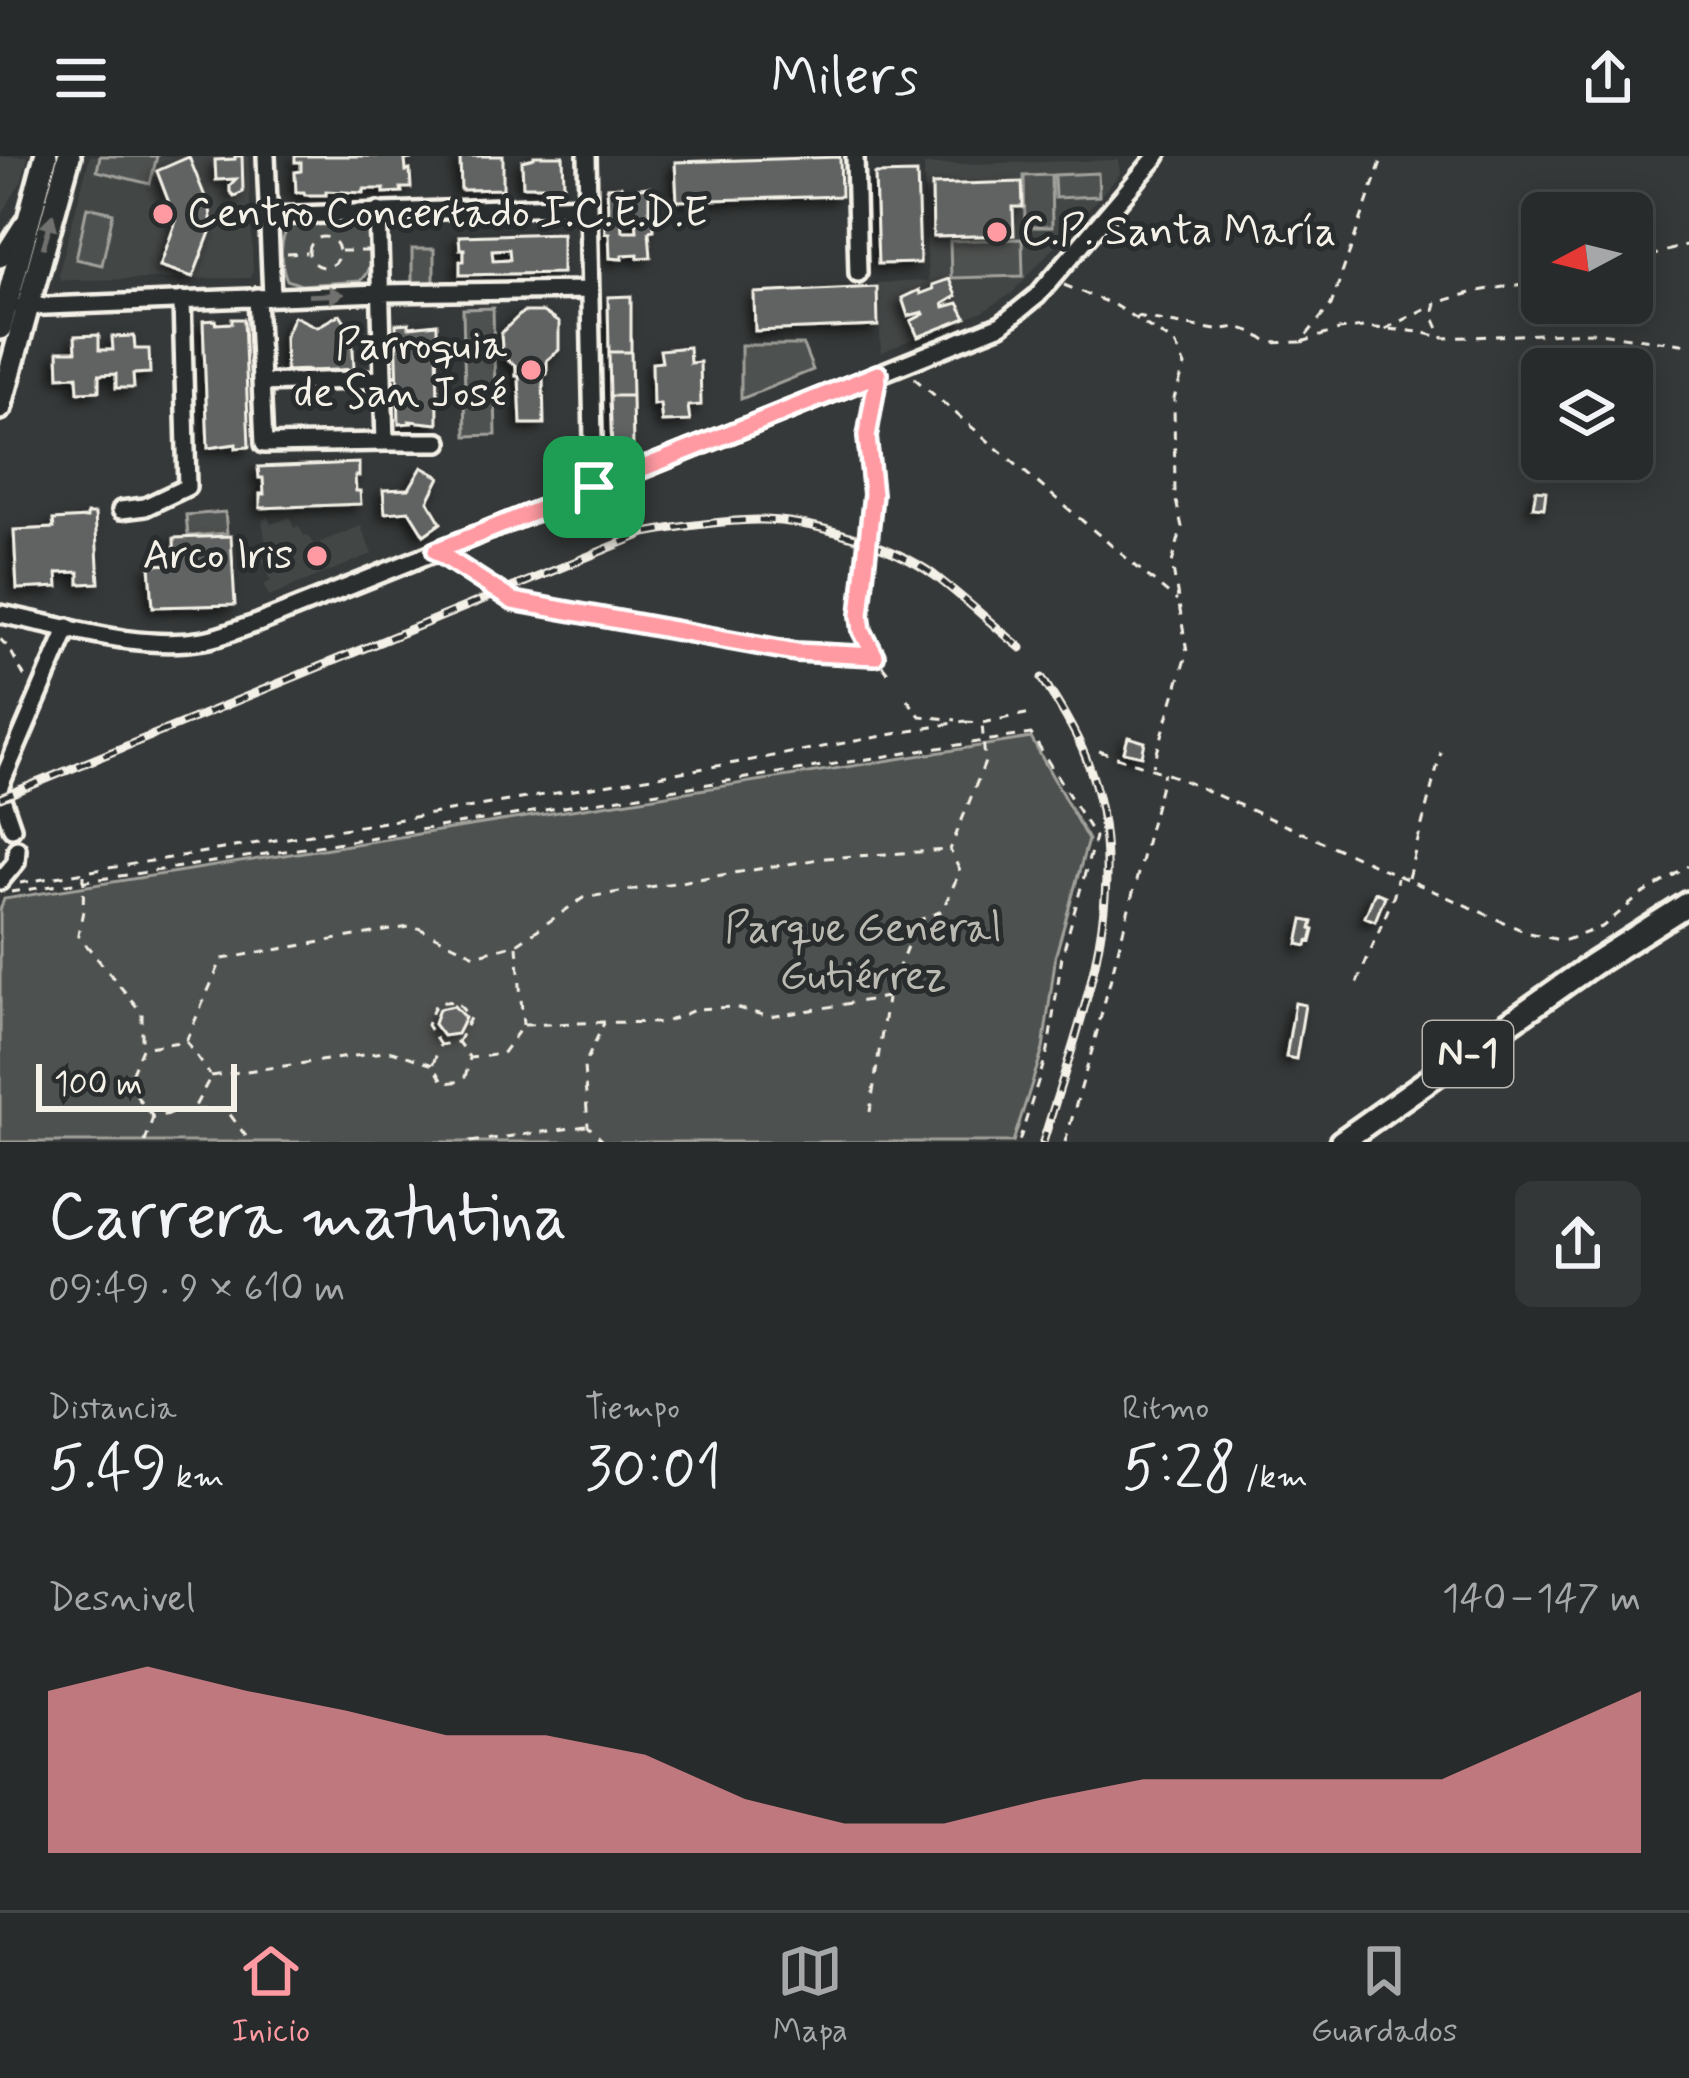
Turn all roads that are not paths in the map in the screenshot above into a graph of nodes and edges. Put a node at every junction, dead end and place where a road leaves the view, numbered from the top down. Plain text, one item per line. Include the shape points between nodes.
1 (46, 156) edge
2 (69, 156) edge
3 (266, 156) edge
4 (586, 156) edge
5 (855, 156) edge
6 (1157, 156) edge
7 (587, 205) junction
8 (32, 211) junction
9 (378, 211) junction
10 (269, 216) junction
11 (0, 259) edge
12 (858, 273) dead end
13 (589, 290) junction
14 (380, 292) junction
15 (265, 297) junction
16 (182, 300) junction
17 (7, 308) edge
18 (383, 379) junction
19 (261, 383) junction
20 (0, 408) edge
21 (385, 442) junction
22 (439, 442) dead end
23 (594, 487) junction
24 (122, 510) dead end
25 (0, 614) edge
26 (68, 627) junction
27 (0, 790) edge
28 (12, 828) dead end
29 (17, 849) dead end
30 (0, 881) edge
31 (1689, 889) edge
32 (1689, 903) edge
33 (1689, 917) edge
34 (1594, 964) junction
35 (1341, 1142) edge

1 - 8 highway
17 -> 2 highway
3 - 10 street
4 - 7 street
5 - 12 street
6 - 23 street via 1031,302 1000,325
7 - 9 street
7 - 13 street
8 - 11 street
8 - 17 highway
9 - 10 street
9 - 14 street
10 - 15 street
13 - 14 street
13 - 23 street
15 -> 14 street
14 - 18 street
15 - 16 street
15 - 19 street
16 - 17 street
16 - 24 street via 187,487
17 - 20 highway
18 - 19 street
18 - 21 street
19 - 21 street via 264,444
21 - 22 street
23 - 26 street via 207,639 134,642
25 - 26 street
26 - 27 street
27 - 28 street
29 - 30 street
31 - 34 highway, N-1
32 - 34 highway, N-1
33 - 34 highway, N-1
34 - 35 highway, N-1

